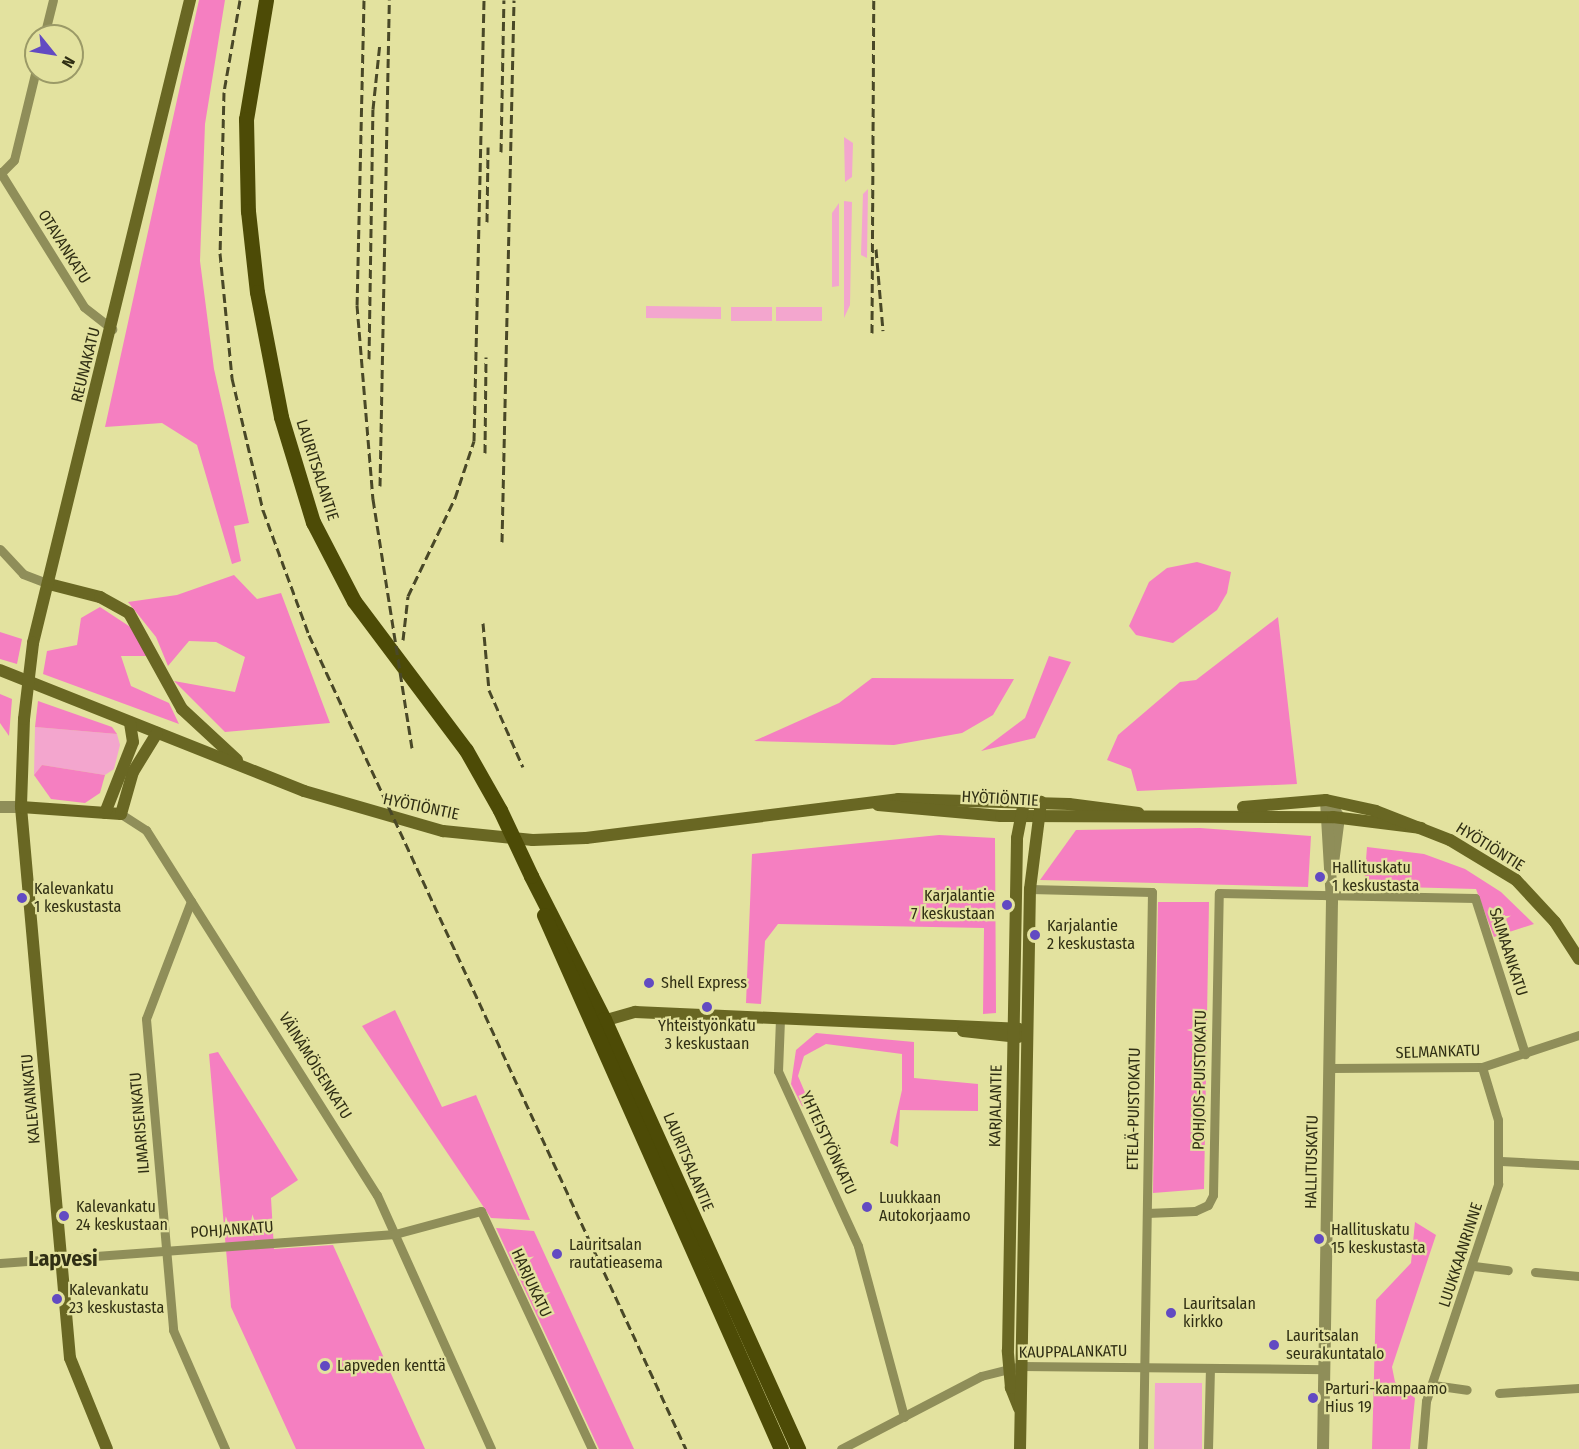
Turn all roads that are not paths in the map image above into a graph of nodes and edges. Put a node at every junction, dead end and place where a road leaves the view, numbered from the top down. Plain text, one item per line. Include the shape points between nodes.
1 (53, 0) edge
2 (190, 0) edge
3 (266, 0) edge
4 (47, 24) edge
5 (33, 84) edge
6 (0, 173) edge
7 (112, 329) junction
8 (0, 549) edge
9 (49, 584) junction
10 (0, 670) edge
11 (130, 722) junction
12 (157, 733) junction
13 (22, 740) joint
14 (247, 769) junction
15 (1326, 800) junction
16 (860, 802) junction
17 (1041, 802) junction
18 (1024, 803) junction
19 (0, 807) edge
20 (21, 807) junction
21 (105, 813) junction
22 (1138, 813) junction
23 (1219, 813) junction
24 (121, 814) junction
25 (1019, 817) junction
26 (1036, 817) junction
27 (1325, 817) junction
28 (1339, 817) junction
29 (1421, 828) junction
30 (1331, 876) junction
31 (1030, 889) junction
32 (1219, 893) joint
33 (1332, 894) junction
34 (190, 901) junction
35 (1579, 959) edge
36 (780, 1019) junction
37 (597, 1022) junction
38 (1014, 1026) junction
39 (953, 1028) junction
40 (1028, 1034) junction
41 (1579, 1035) edge
42 (1014, 1039) junction
43 (1525, 1054) junction
44 (1482, 1067) junction
45 (1330, 1068) junction
46 (1501, 1161) junction
47 (1579, 1166) edge
48 (1147, 1213) junction
49 (395, 1234) junction
50 (167, 1249) junction
51 (61, 1257) junction
52 (0, 1263) edge
53 (1473, 1266) junction
54 (1508, 1270) dead end
55 (1535, 1272) dead end
56 (1579, 1276) edge
57 (1143, 1366) junction
58 (1015, 1367) junction
59 (1210, 1368) junction
60 (1324, 1369) junction
61 (1433, 1385) junction
62 (1579, 1388) edge
63 (1467, 1390) dead end
64 (1498, 1393) dead end
65 (904, 1417) junction
66 (107, 1449) edge
67 (225, 1449) edge
68 (491, 1449) edge
69 (592, 1449) edge
70 (781, 1449) edge
71 (798, 1449) edge
72 (841, 1449) edge
73 (1020, 1449) edge
74 (1143, 1449) edge
75 (1208, 1449) edge
76 (1323, 1449) edge
77 (1422, 1449) edge

1 - 4 street
2 - 7 main road, REUNAKATU
3 - 37 main road, LAURITSALANTIE, bridge via 246,119 248,211 257,292 281,417 313,522 354,602 466,750 500,810
5 - 6 street via 14,160
6 - 7 street, OTAVANKATU via 84,307
7 - 9 main road, REUNAKATU
8 - 9 street via 23,574
9 - 13 main road, REUNAKATU, bridge via 33,643
9 - 14 main road via 100,597 129,613 182,709
10 - 11 main road, HYÖTIÖNTIE
11 - 12 main road, HYÖTIÖNTIE
11 - 21 main road via 133,742
12 - 14 main road, HYÖTIÖNTIE
12 - 24 main road via 133,772
13 - 20 main road, KALEVANKATU
14 - 16 main road, HYÖTIÖNTIE via 397,821 533,840 651,831
15 - 23 main road, HYÖTIÖNTIE
15 - 27 street, HALLITUSKATU
15 - 28 street
15 - 29 main road, HYÖTIÖNTIE
16 - 18 main road, HYÖTIÖNTIE
16 - 25 main road, HYÖTIÖNTIE
17 - 18 main road, HYÖTIÖNTIE
17 - 22 main road, HYÖTIÖNTIE
17 - 26 main road, KARJALANTIE
18 - 25 main road, KARJALANTIE
19 - 20 street
20 - 21 main road, VÄINÄMÖISENKATU
20 - 51 main road, KALEVANKATU
21 - 24 main road, VÄINÄMÖISENKATU
22 - 23 main road, HYÖTIÖNTIE
22 - 26 main road, HYÖTIÖNTIE
23 - 27 main road, HYÖTIÖNTIE
24 - 34 street, VÄINÄMÖISENKATU via 146,830
25 - 26 main road, HYÖTIÖNTIE
25 - 38 main road, KARJALANTIE
26 - 31 main road, KARJALANTIE
27 - 28 main road, HYÖTIÖNTIE
27 - 30 street, HALLITUSKATU
28 - 29 main road, HYÖTIÖNTIE
28 - 30 street, HALLITUSKATU
29 - 35 main road, HYÖTIÖNTIE via 1516,880 1555,922
30 - 33 street, HALLITUSKATU
31 - 40 main road, KARJALANTIE
31 - 48 street, ETELÄ-PUISTOKATU via 1152,892
32 - 33 street, SAIMAANKATU
32 - 48 street, POHJOIS-PUISTOKATU via 1213,1195 1208,1205 1195,1211
33 - 43 street, SAIMAANKATU via 1475,898
33 - 45 street, HALLITUSKATU
34 - 49 street, VÄINÄMÖISENKATU via 378,1195
34 - 50 street, ILMARISENKATU via 146,1006
36 - 37 main road via 635,1012
36 - 39 main road
36 - 65 street, YHTEISTYÖNKATU via 778,1071 858,1246
37 - 70 main road, LAURITSALANTIE
37 - 71 main road, LAURITSALANTIE
38 - 39 main road
38 - 40 main road
38 - 42 main road, KARJALANTIE
39 - 42 main road
40 - 42 main road
40 - 58 main road, KARJALANTIE
41 - 43 street, SELMANKATU
42 - 58 main road, KARJALANTIE
43 - 44 street, SELMANKATU
44 - 45 street, SELMANKATU
44 - 46 street, LUUKKAANRINNE via 1498,1120
45 - 60 street, HALLITUSKATU
46 - 47 street
46 - 53 street, LUUKKAANRINNE
48 - 57 street, ETELÄ-PUISTOKATU
49 - 50 street, POHJANKATU
49 - 68 street, VÄINÄMÖISENKATU
49 - 69 street, HARJUKATU via 481,1211
50 - 51 street, POHJANKATU
50 - 67 street, ILMARISENKATU via 176,1342
51 - 52 street, POHJANKATU
51 - 66 main road, KALEVANKATU via 70,1358
53 - 54 street
53 - 61 street, LUUKKAANRINNE
55 - 56 street
57 - 58 street, KAUPPALANKATU
57 - 59 street, KAUPPALANKATU
57 - 74 street, ETELÄ-PUISTOKATU
58 - 65 street, KAUPPALANKATU
58 - 73 main road, KARJALANTIE
59 - 60 street, KAUPPALANKATU
59 - 75 street
60 - 76 street, HALLITUSKATU
61 - 63 street
61 - 77 street, LUUKKAANRINNE
62 - 64 street
65 - 72 street, KAUPPALANKATU

